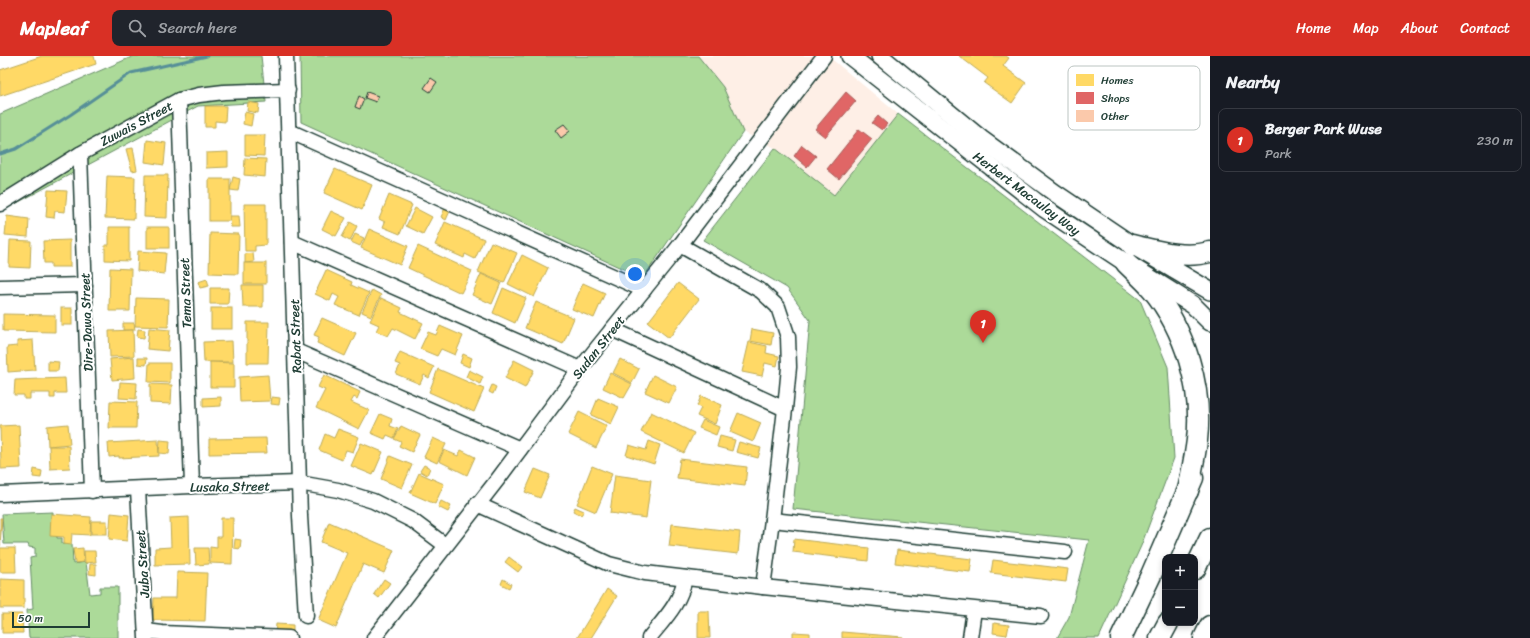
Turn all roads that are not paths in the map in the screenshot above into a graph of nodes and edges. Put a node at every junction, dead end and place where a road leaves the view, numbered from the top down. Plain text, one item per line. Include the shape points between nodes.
1 (286, 56) edge
2 (824, 56) edge
3 (850, 56) edge
4 (880, 56) edge
5 (288, 90) junction
6 (179, 100) junction
7 (289, 131) junction
8 (80, 154) junction
9 (0, 204) edge
10 (292, 242) junction
11 (680, 245) junction
12 (1132, 245) junction
13 (1210, 252) edge
14 (1126, 263) junction
15 (85, 285) junction
16 (0, 287) edge
17 (644, 290) junction
18 (1210, 291) edge
19 (1210, 322) edge
20 (612, 329) junction
21 (296, 351) junction
22 (580, 369) junction
23 (785, 409) junction
24 (1210, 436) edge
25 (520, 449) junction
26 (299, 483) junction
27 (192, 486) junction
28 (138, 489) junction
29 (92, 491) junction
30 (1188, 491) junction
31 (0, 494) edge
32 (477, 504) junction
33 (772, 520) junction
34 (1210, 538) edge
35 (445, 545) junction
36 (1066, 552) dead end
37 (1198, 563) edge
38 (685, 578) junction
39 (763, 587) junction
40 (974, 610) junction
41 (306, 616) dead end
42 (1041, 616) dead end
43 (1166, 626) edge
44 (1210, 626) edge
45 (146, 634) edge
46 (289, 638) edge
47 (374, 638) edge
48 (649, 638) edge
49 (970, 638) edge
50 (1121, 638) edge
51 (1160, 638) edge
52 (1204, 638) edge

1 - 5 street, Rabat Street
2 - 11 street, Sudan Street
3 - 14 main road, Herbert Macaulay Way via 1045,210
4 - 12 main road, Herbert Macaulay Way via 981,139
5 - 6 street, Zuwais Street via 224,92
5 - 7 street, Rabat Street
6 - 8 street, Zuwais Street
6 - 27 street, Tema Street
7 - 10 street, Rabat Street
7 - 17 street
8 - 9 street, Zuwais Street
8 - 15 street, Dire-Dawa Street
10 - 21 street, Rabat Street
10 - 22 street
11 - 17 street, Sudan Street
11 - 23 street via 761,291 778,308 788,337 789,367
12 - 13 highway via 1184,255
12 - 18 main road, Herbert Macaulay Way
14 - 19 main road, Herbert Macaulay Way via 1193,306
14 - 30 highway via 1164,306 1190,363 1195,387 1197,439
15 - 16 street
15 - 29 street, Dire-Dawa Street
17 - 20 street, Sudan Street
20 - 22 street, Sudan Street
20 - 23 street
21 - 25 street
21 - 26 street, Rabat Street
22 - 25 street, Sudan Street
23 - 33 street
24 - 30 highway
25 - 32 street, Sudan Street
26 - 27 street, Lusaka Street
26 - 35 street, Lusaka Street via 338,490 373,501 413,521
26 - 41 street, Rabat Street
27 - 28 street, Lusaka Street
28 - 29 street, Lusaka Street
28 - 45 street, Juba Street
29 - 31 street, Lusaka Street
30 - 50 highway
32 - 35 street, Sudan Street
32 - 38 street via 608,564 645,573
33 - 36 street
33 - 39 street
34 - 37 highway
35 - 47 street, Sudan Street
38 - 39 street
38 - 48 street via 677,603
39 - 40 street
40 - 42 street
40 - 49 street
43 - 51 highway
44 - 52 highway
45 - 46 street

